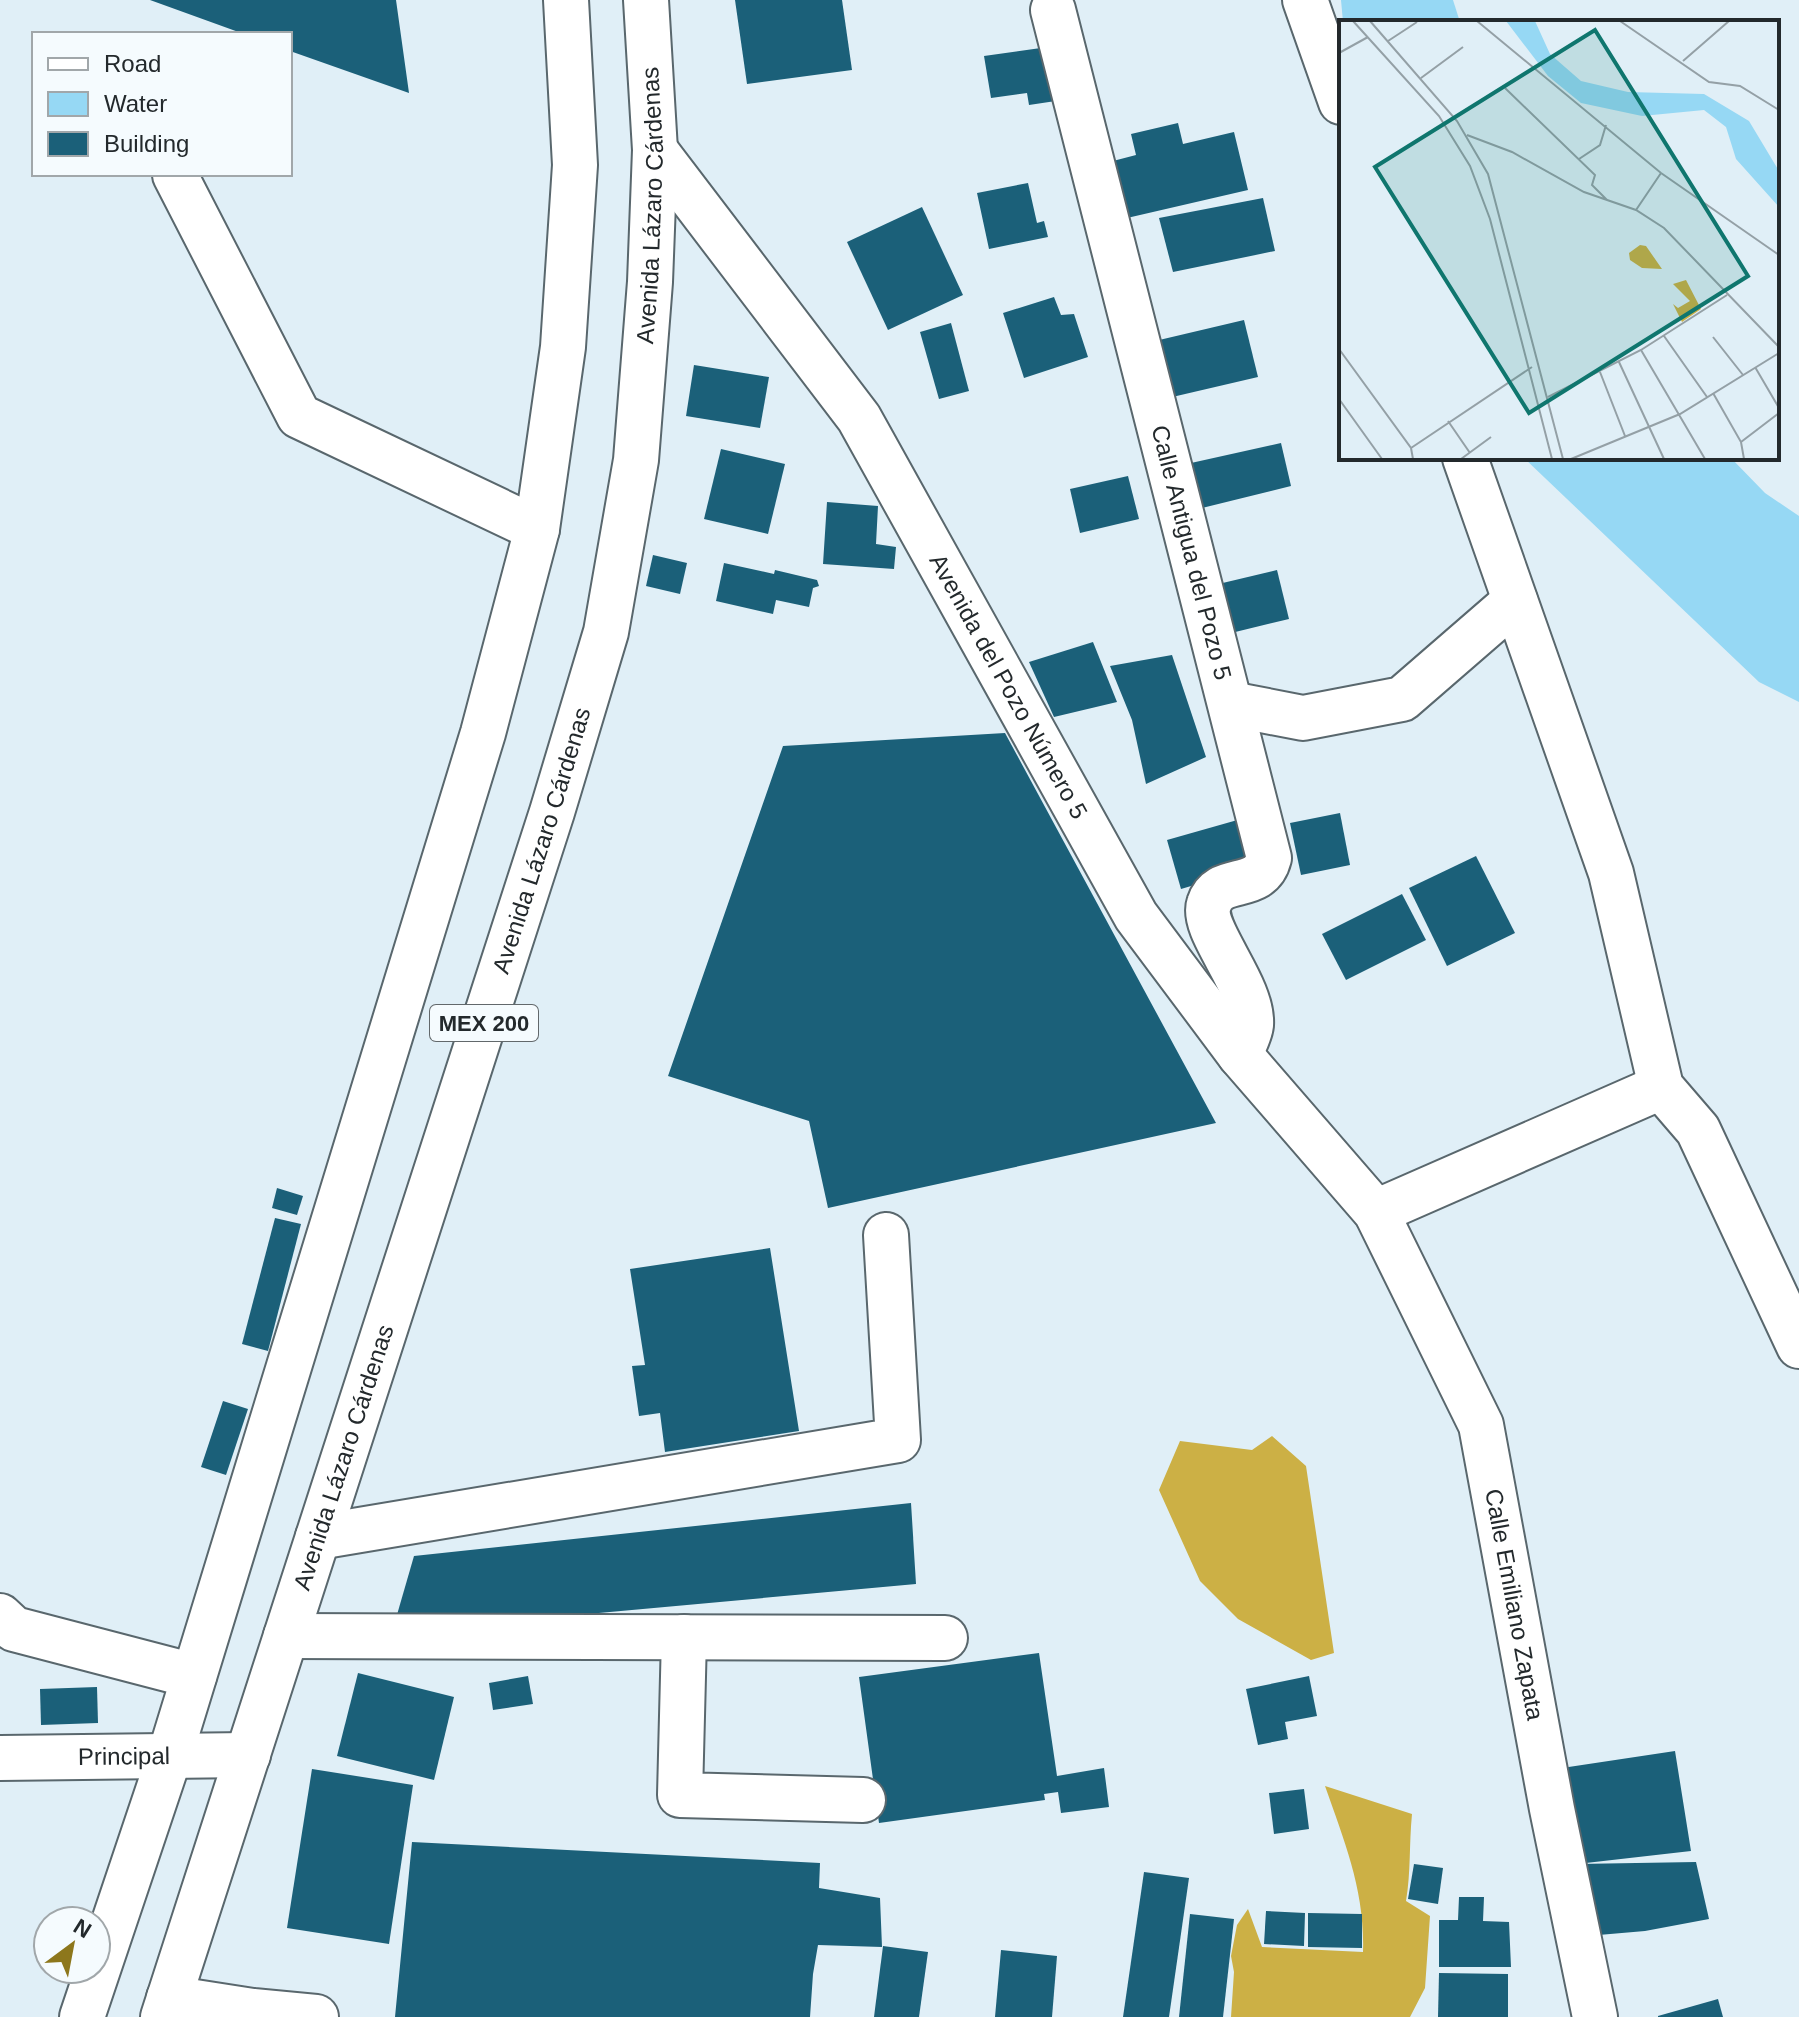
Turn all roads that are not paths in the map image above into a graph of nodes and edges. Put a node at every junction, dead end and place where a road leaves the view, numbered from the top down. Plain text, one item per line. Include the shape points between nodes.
1 (566, 0) edge
2 (646, 0) edge
3 (1305, 0) edge
4 (1053, 10) dead end
5 (1339, 96) edge
6 (655, 150) junction
7 (176, 176) edge
8 (1466, 460) edge
9 (537, 529) junction
10 (1515, 601) junction
11 (1231, 704) junction
12 (1240, 1055) junction
13 (1661, 1087) junction
14 (1376, 1212) junction
15 (886, 1235) dead end
16 (1799, 1346) edge
17 (318, 1537) junction
18 (0, 1616) edge
19 (286, 1636) junction
20 (684, 1637) junction
21 (945, 1638) dead end
22 (194, 1676) junction
23 (170, 1755) junction
24 (248, 1755) junction
25 (0, 1758) edge
26 (863, 1800) dead end
27 (166, 2008) edge
28 (82, 2017) edge
29 (316, 2017) edge
30 (1595, 2017) edge

1 - 9 street, MEX 200 via 575,165 563,347
2 - 6 street, Avenida Lázaro Cárdenas / MEX 200
3 - 5 street
4 - 11 street, Calle Antigua del Pozo 5
6 - 12 street, Avenida del Pozo Número 5 via 859,418 1136,916
6 - 17 street, Avenida Lázaro Cárdenas / MEX 200 via 636,460 606,632
7 - 9 street via 299,416
8 - 10 street
9 - 22 street, MEX 200 via 483,733
10 - 11 street via 1402,699 1303,718
10 - 13 street via 1611,873
11 - 12 street, Calle Antigua del Pozo 5 via 1269,858 1258,877 1220,888 1208,904 1209,923 1246,992 1251,1026
12 - 14 street, Avenida del Pozo Número 5
13 - 14 street
13 - 16 street via 1698,1130
14 - 30 street, Calle Emiliano Zapata via 1481,1425
15 - 17 street via 898,1440
17 - 19 street, Avenida Lázaro Cárdenas / MEX 200
18 - 22 street via 14,1629
19 - 20 street
19 - 24 street, Avenida Lázaro Cárdenas / MEX 200
20 - 21 street
20 - 26 street via 680,1795
22 - 23 street, MEX 200
23 - 24 street, Principal
23 - 25 street, Principal
23 - 28 street, MEX 200
24 - 27 street, Avenida Lázaro Cárdenas / MEX 200
27 - 29 street

